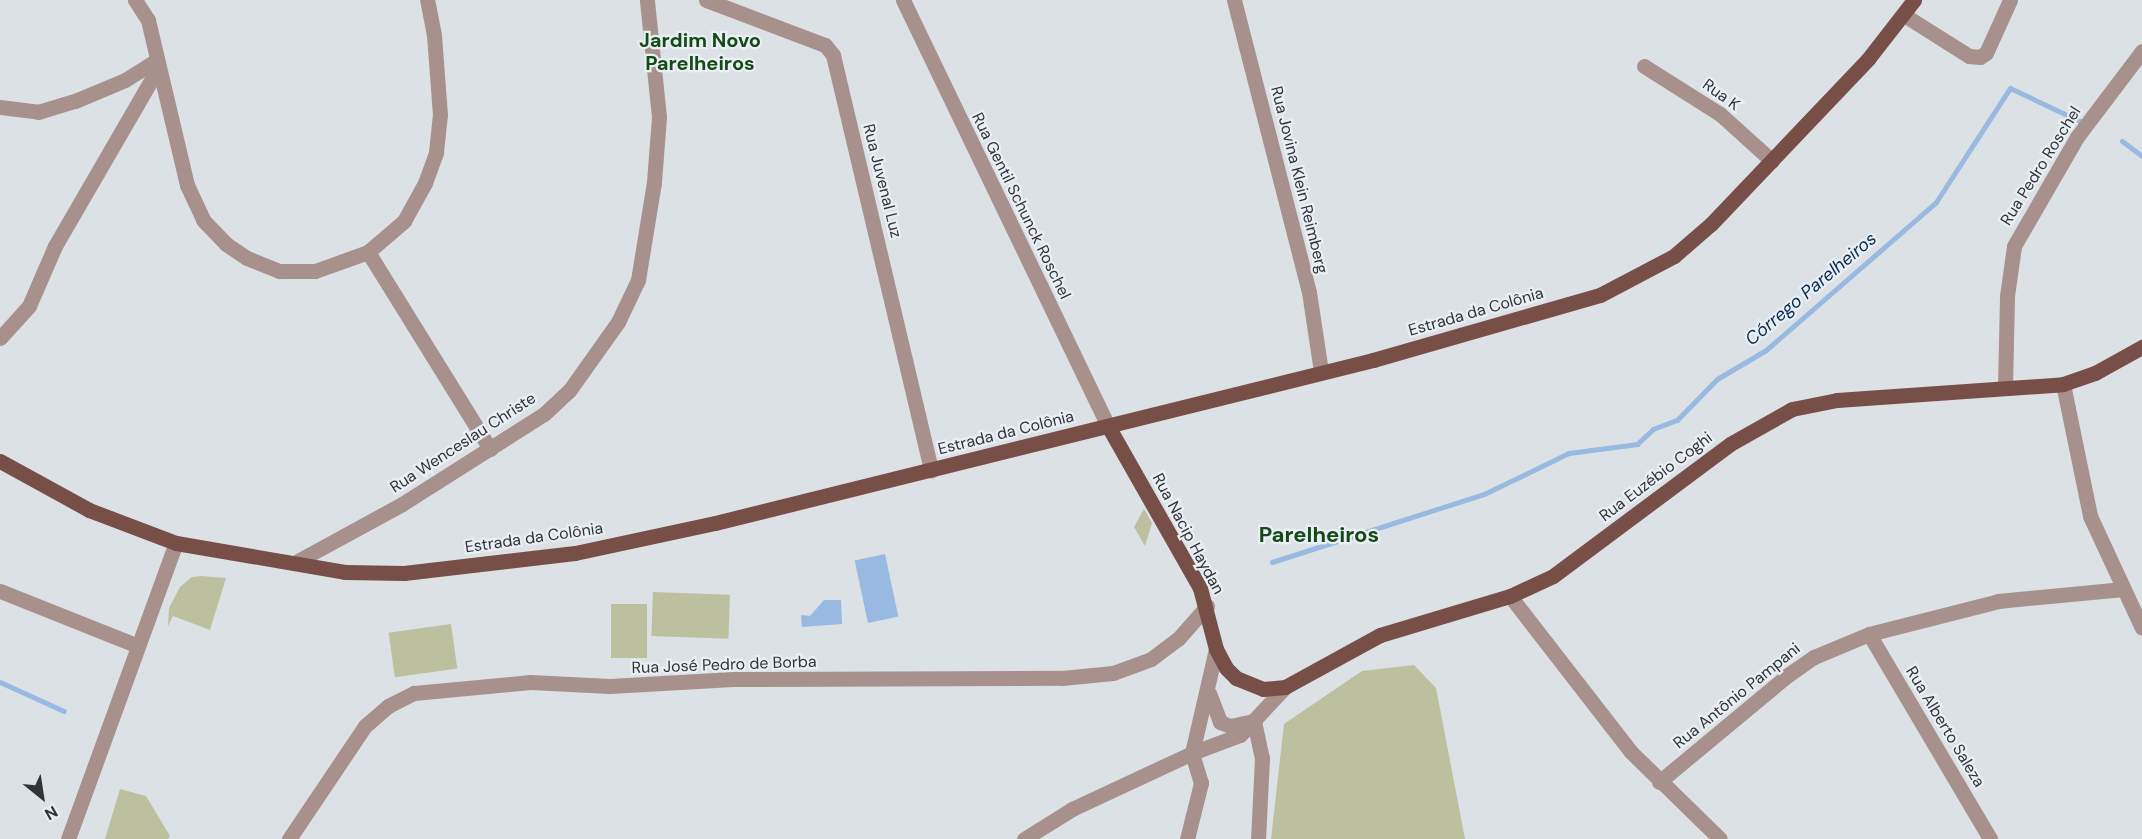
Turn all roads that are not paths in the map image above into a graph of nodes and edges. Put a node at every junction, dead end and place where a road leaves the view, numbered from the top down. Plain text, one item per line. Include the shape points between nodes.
1 (135, 0) edge
2 (427, 0) edge
3 (647, 0) edge
4 (706, 0) edge
5 (903, 0) edge
6 (1234, 0) edge
7 (2010, 0) edge
8 (1907, 5) edge
9 (2142, 51) edge
10 (156, 65) junction
11 (1644, 66) dead end
12 (0, 108) edge
13 (1772, 160) junction
14 (368, 252) junction
15 (0, 338) edge
16 (2142, 347) edge
17 (1321, 371) junction
18 (2063, 384) junction
19 (2006, 386) junction
20 (1108, 426) junction
21 (490, 449) junction
22 (0, 461) edge
23 (931, 471) junction
24 (176, 543) junction
25 (294, 563) junction
26 (2123, 589) junction
27 (0, 591) edge
28 (1510, 596) junction
29 (1207, 606) junction
30 (2142, 628) edge
31 (1869, 634) junction
32 (136, 645) junction
33 (1216, 649) junction
34 (1285, 687) junction
35 (1208, 689) junction
36 (1254, 721) junction
37 (1192, 753) junction
38 (1659, 782) junction
39 (68, 839) edge
40 (289, 839) edge
41 (1024, 839) edge
42 (1187, 839) edge
43 (1257, 839) edge
44 (1720, 839) edge
45 (1990, 839) edge

1 - 10 street via 148,20
2 - 14 street via 434,35 440,115 436,152 425,183 404,221
3 - 21 street, Rua Wenceslau Christe via 659,117 654,182 638,280 618,322 569,391 544,414
4 - 23 street, Rua Juvenal Luz via 825,45 833,55
5 - 20 street, Rua Gentil Schunck Roschel
6 - 17 street, Rua Jovina Klein Reimberg via 1309,292
7 - 8 street via 1986,53 1976,58
8 - 13 main road, Estrada da Colônia
9 - 19 street, Rua Pedro Roschel via 2077,137 2014,246 2007,296
10 - 12 street via 38,112
10 - 14 street via 187,185 203,220 226,244 279,271 315,271
10 - 15 street via 55,246 29,306
11 - 13 street, Rua K via 1720,114
13 - 17 main road, Estrada da Colônia via 1711,224 1643,276 1600,295
14 - 21 street
16 - 18 main road, Rua Euzébio Coghi via 2095,373
17 - 20 main road, Estrada da Colônia
18 - 19 main road, Rua Euzébio Coghi
18 - 26 street via 2090,516
19 - 28 main road, Rua Euzébio Coghi via 1837,400 1773,417 1730,444 1553,576
20 - 23 main road, Estrada da Colônia
20 - 29 main road, Rua Nacip Haydan
21 - 25 street, Rua Wenceslau Christe via 402,504
22 - 24 main road, Estrada da Colônia via 89,510
23 - 25 main road, Estrada da Colônia via 575,553 404,573 345,573
24 - 25 main road, Estrada da Colônia
24 - 32 street
26 - 30 street
26 - 31 street, Rua Antônio Pampani via 1998,601
27 - 32 street
28 - 34 main road, Rua Euzébio Coghi via 1380,635
28 - 38 street via 1631,752
29 - 33 main road, Rua Nacip Haydan
29 - 40 street, Rua José Pedro de Borba via 1178,639 1151,659 1113,673 1062,678 733,679 610,686 530,682 414,693 388,705 365,726
31 - 38 street, Rua Antônio Pampani via 1814,657 1788,675
31 - 45 street, Rua Alberto Saleza
32 - 39 street
33 - 34 main road via 1236,678 1263,689
33 - 35 street, Rua Nacip Haydan
34 - 36 street
35 - 36 street via 1220,722 1230,726
35 - 37 street, Rua Nacip Haydan
36 - 37 street via 1240,735
36 - 43 street via 1262,758
37 - 41 street via 1072,809
37 - 42 street via 1201,783
38 - 44 street

